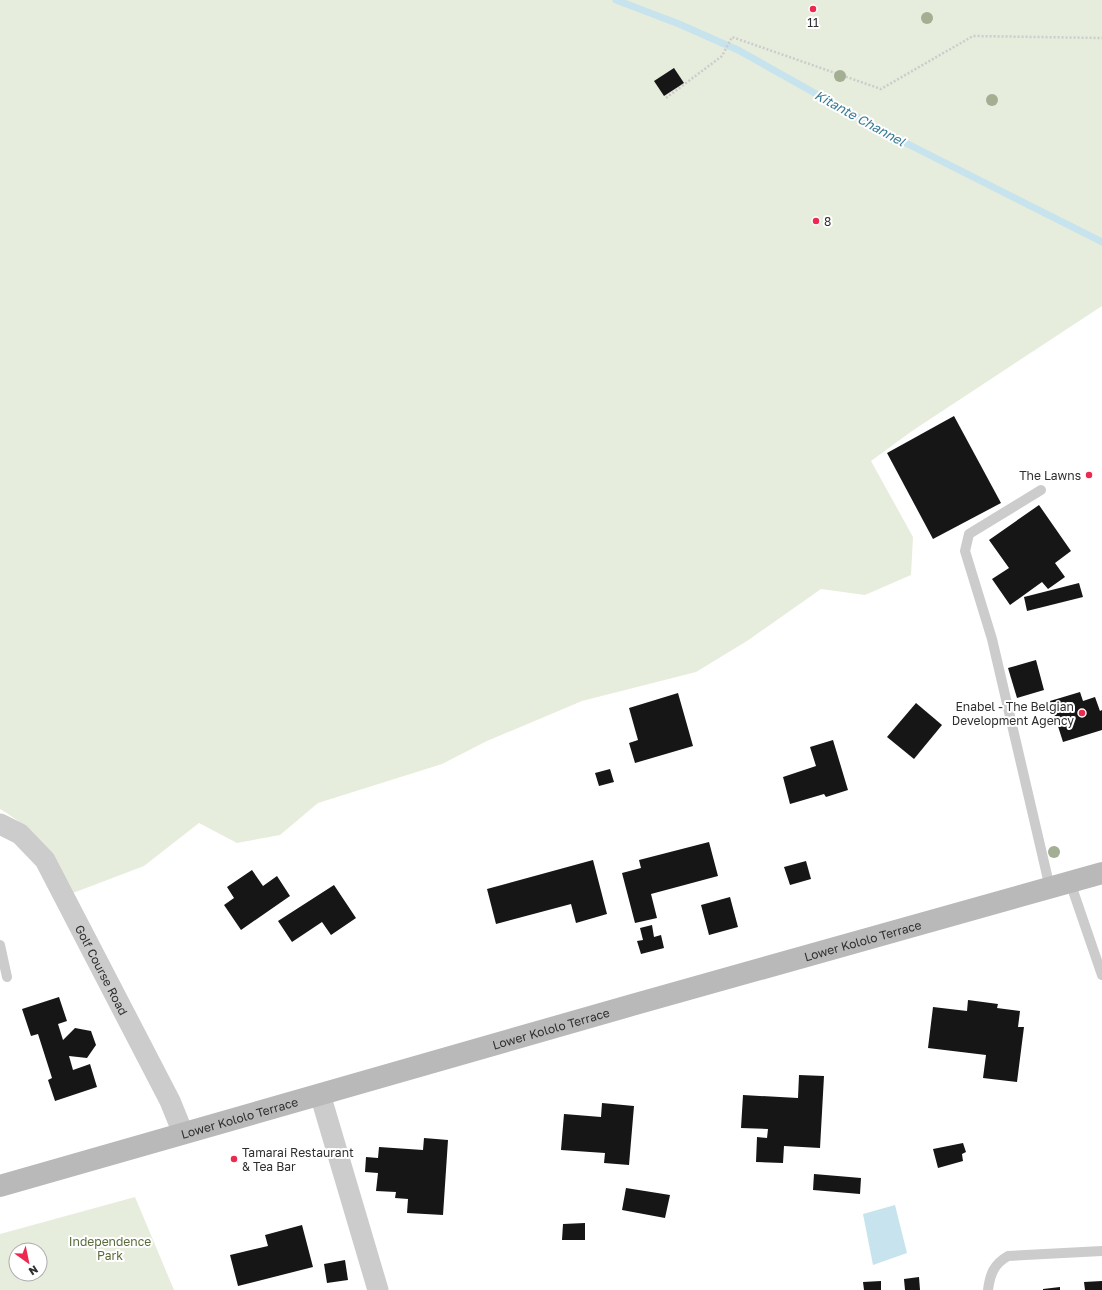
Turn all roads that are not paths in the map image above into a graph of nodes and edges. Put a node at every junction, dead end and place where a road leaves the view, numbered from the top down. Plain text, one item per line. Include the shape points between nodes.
1 (1041, 490) dead end
2 (0, 824) edge
3 (1102, 873) edge
4 (1060, 885) junction
5 (0, 945) edge
6 (1102, 976) edge
7 (8, 977) dead end
8 (320, 1094) junction
9 (183, 1133) junction
10 (0, 1186) edge
11 (1102, 1251) edge
12 (378, 1290) edge
13 (988, 1290) edge

1 - 4 lane via 969,534 965,551
2 - 9 street, Golf Course Road via 20,834 45,860 170,1101
3 - 4 street, Lower Kololo Terrace
4 - 6 lane
4 - 8 street, Lower Kololo Terrace
5 - 7 lane
8 - 9 street, Lower Kololo Terrace
8 - 12 street
9 - 10 street, Lower Kololo Terrace
11 - 13 lane via 1008,1256 992,1270

